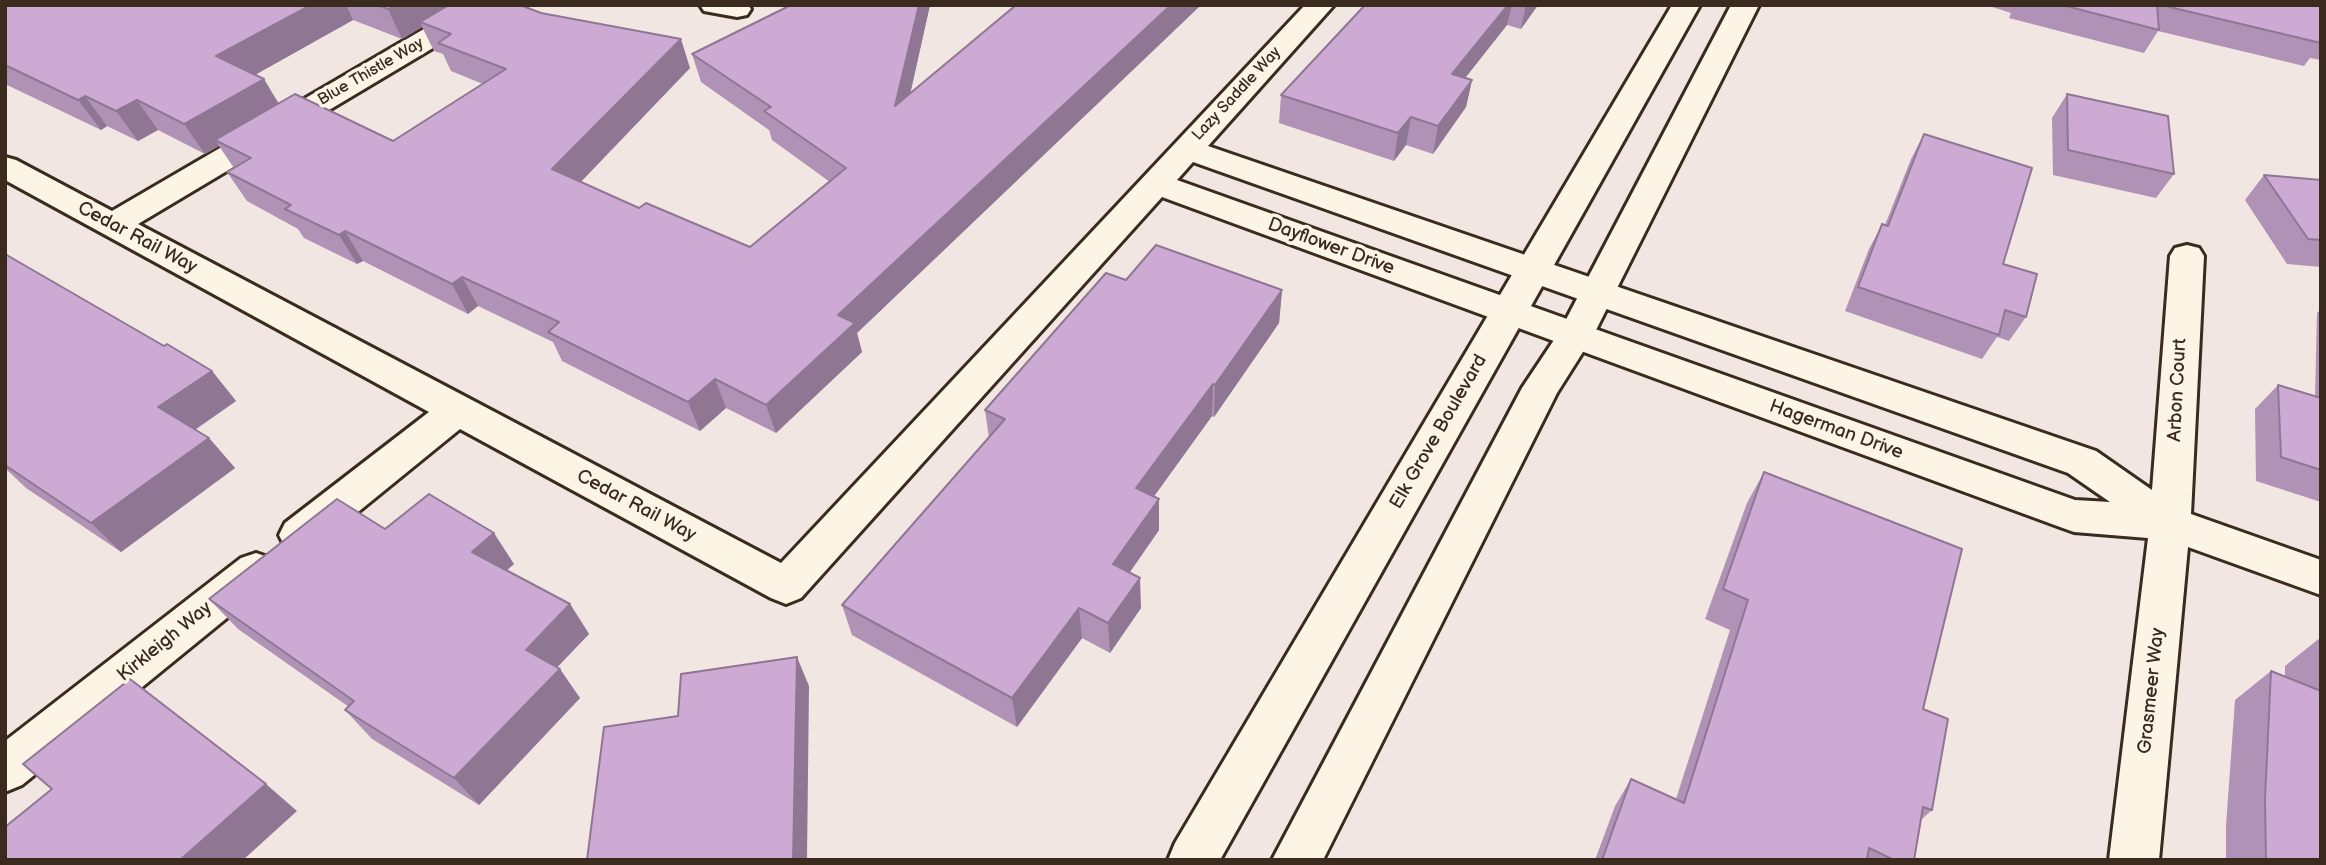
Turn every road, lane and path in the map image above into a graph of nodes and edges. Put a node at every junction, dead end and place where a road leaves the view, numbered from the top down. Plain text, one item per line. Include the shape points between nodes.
1 (485, 5) edge
2 (1320, 5) edge
3 (1686, 5) edge
4 (1745, 5) edge
5 (1186, 149) junction
6 (5, 167) edge
7 (1154, 183) junction
8 (112, 225) junction
9 (2187, 256) dead end
10 (1530, 271) junction
11 (1598, 293) junction
12 (1507, 312) junction
13 (1576, 336) junction
14 (457, 410) junction
15 (2170, 523) junction
16 (2321, 578) edge
17 (5, 770) edge
18 (1193, 860) edge
19 (1297, 860) edge
20 (2134, 860) edge

1 - 8 street, Blue Thistle Way
2 - 5 street, Lazy Saddle Way
3 - 10 street, Elk Grove Boulevard
4 - 11 street
5 - 7 street, Lazy Saddle Way
5 - 10 street
6 - 8 street, Cedar Rail Way
7 - 12 street, Dayflower Drive
7 - 14 street, Cedar Rail Way via 786,586
8 - 14 street, Cedar Rail Way
9 - 15 street, Arbon Court
10 - 11 street, Hagerman Drive
10 - 12 street, Elk Grove Boulevard
11 - 13 street
11 - 15 street, Hagerman Drive via 2082,463
12 - 13 street, Hagerman Drive
12 - 18 street, Elk Grove Boulevard
13 - 15 street, Hagerman Drive via 2074,516
13 - 19 street via 1541,388
14 - 17 street, Kirkleigh Way
15 - 16 street, Hagerman Drive
15 - 20 street, Grasmeer Way

